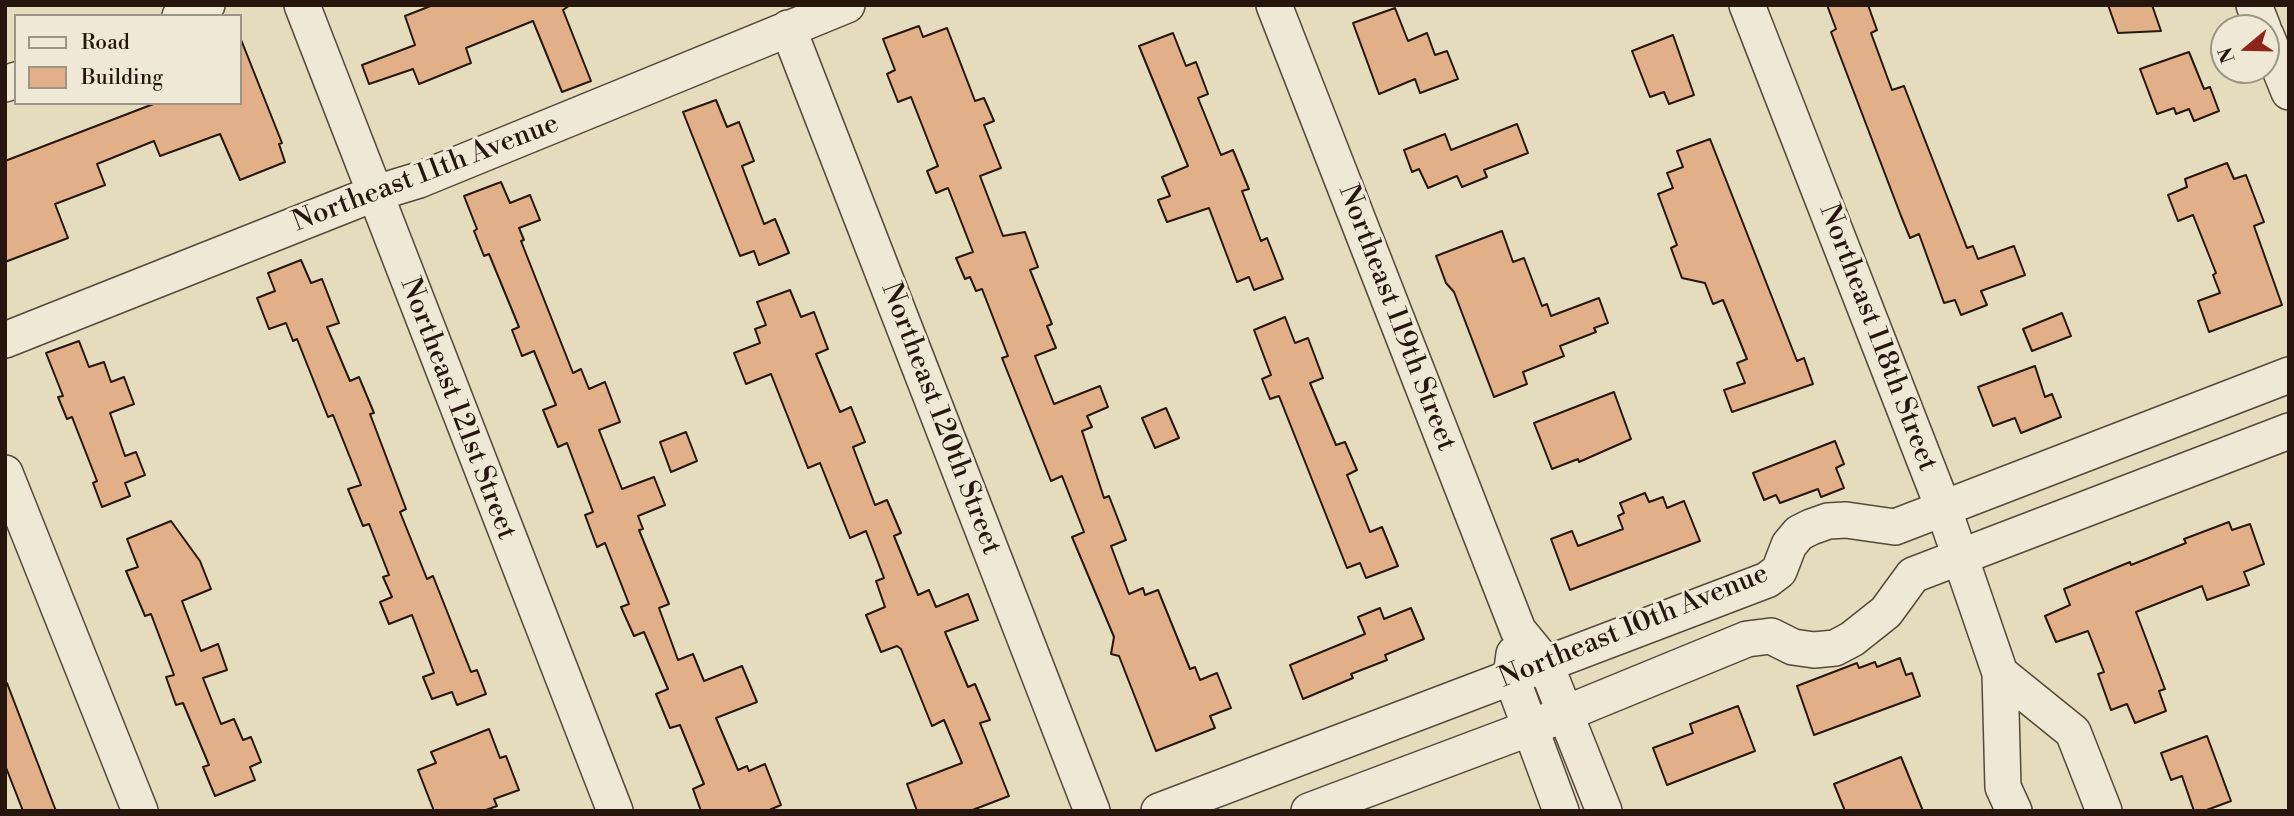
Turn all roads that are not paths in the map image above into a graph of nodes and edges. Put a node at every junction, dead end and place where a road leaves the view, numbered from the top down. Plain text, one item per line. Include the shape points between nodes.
1 (207, 5) edge
2 (302, 5) edge
3 (847, 5) edge
4 (1274, 5) edge
5 (1747, 5) edge
6 (185, 14) edge
7 (788, 28) junction
8 (2280, 70) edge
9 (2289, 92) edge
10 (373, 194) junction
11 (5, 340) edge
12 (2289, 375) edge
13 (2289, 431) edge
14 (5, 473) edge
15 (1944, 510) junction
16 (1961, 557) junction
17 (1518, 630) junction
18 (1545, 663) junction
19 (2000, 673) junction
20 (1511, 676) junction
21 (1565, 714) junction
22 (1530, 728) junction
23 (140, 811) edge
24 (615, 811) edge
25 (1092, 811) edge
26 (1159, 811) edge
27 (1309, 811) edge
28 (1561, 811) edge
29 (1604, 811) edge
30 (2014, 811) edge
31 (2104, 811) edge

1 - 6 street
2 - 10 street, Northeast 121st Street
3 - 7 street, Northeast 11th Avenue
4 - 17 street, Northeast 119th Street
5 - 15 street, Northeast 118th Street
7 - 10 street, Northeast 11th Avenue via 419,180
7 - 25 street, Northeast 120th Street
8 - 9 street
10 - 11 street, Northeast 11th Avenue
10 - 24 street, Northeast 121st Street
12 - 15 street, Northeast 10th Avenue
13 - 16 street, Northeast 10th Avenue
14 - 23 street
15 - 16 street, Northeast 118th Street
15 - 18 street, Northeast 10th Avenue via 1895,527 1846,520 1811,527 1789,545 1779,571 1767,580
16 - 19 street, Northeast 118th Street
16 - 21 street, Northeast 10th Avenue via 1913,575 1886,612 1835,648 1793,647 1771,636 1747,639
17 - 18 street, Northeast 119th Street
17 - 20 street, Northeast 119th Street
18 - 20 street, Northeast 10th Avenue
18 - 21 street, Northeast 119th Street
19 - 30 street, Northeast 118th Street via 2003,787
19 - 31 street via 2073,732
20 - 22 street, Northeast 119th Street
20 - 26 street, Northeast 10th Avenue
21 - 22 street, Northeast 10th Avenue
21 - 29 street, Northeast 119th Street
22 - 27 street, Northeast 10th Avenue
22 - 28 street, Northeast 119th Street

